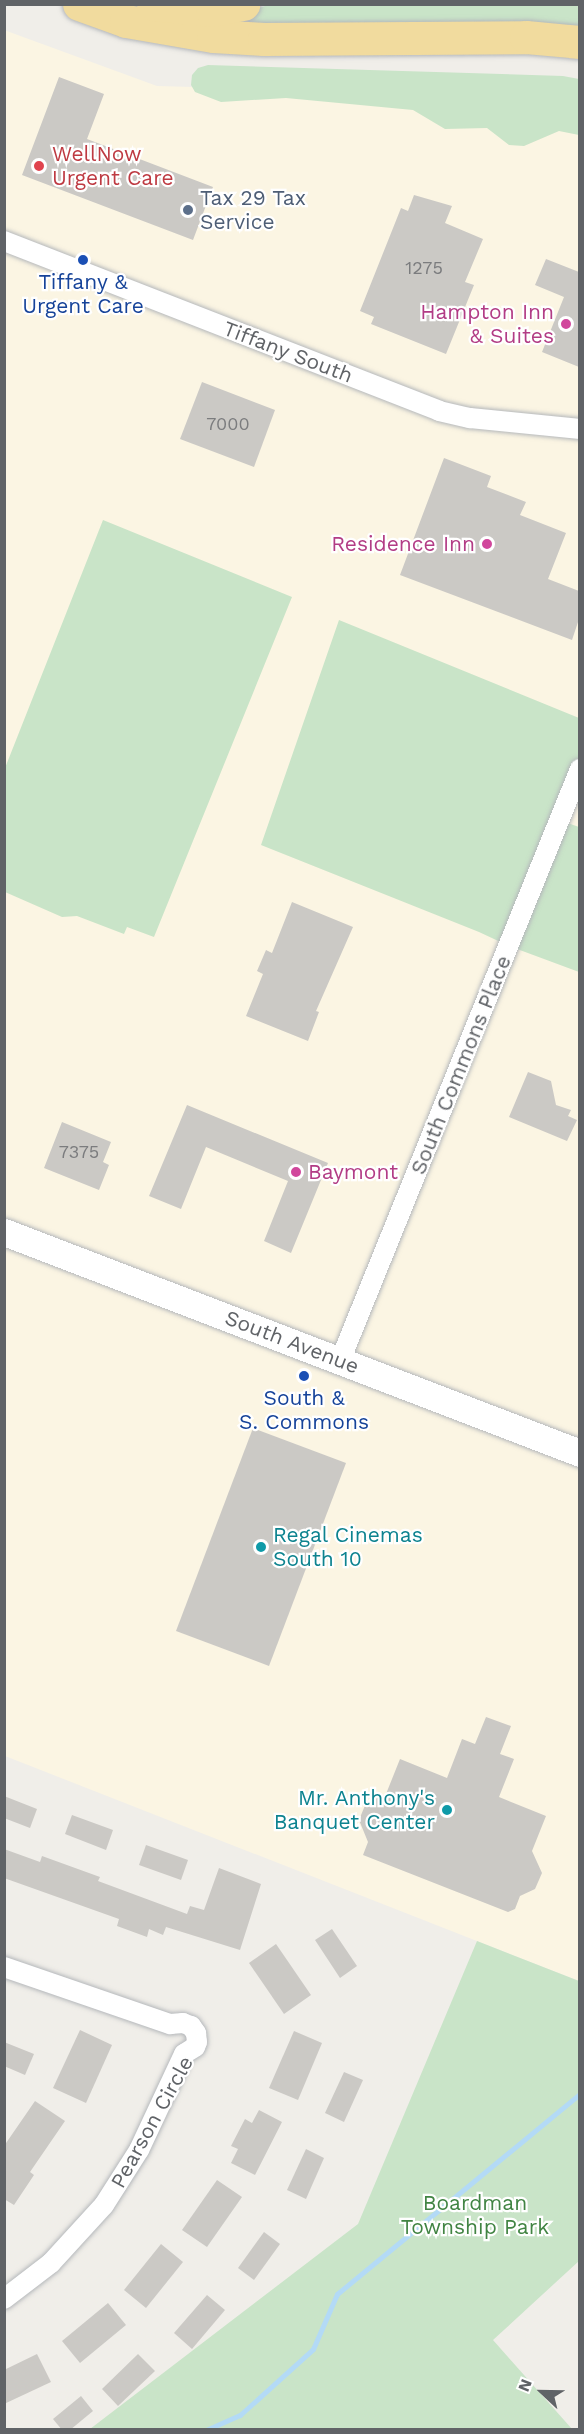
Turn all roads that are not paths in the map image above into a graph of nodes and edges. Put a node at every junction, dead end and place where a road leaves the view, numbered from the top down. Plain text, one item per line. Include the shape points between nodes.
1 (79, 4) edge
2 (153, 4) edge
3 (243, 4) edge
4 (579, 42) edge
5 (4, 241) edge
6 (579, 429) edge
7 (579, 769) edge
8 (4, 1232) edge
9 (340, 1361) junction
10 (579, 1453) edge
11 (4, 1967) edge
12 (4, 2299) edge

1 - 4 highway via 126,21 213,36 526,37
2 - 3 highway via 212,10
5 - 6 street, Tiffany South via 439,411
7 - 9 street, South Commons Place
8 - 9 main road, South Avenue
9 - 10 main road, South Avenue
11 - 12 street, Pearson Circle via 170,2024 191,2026 197,2042 184,2054 139,2150 104,2205 51,2263

